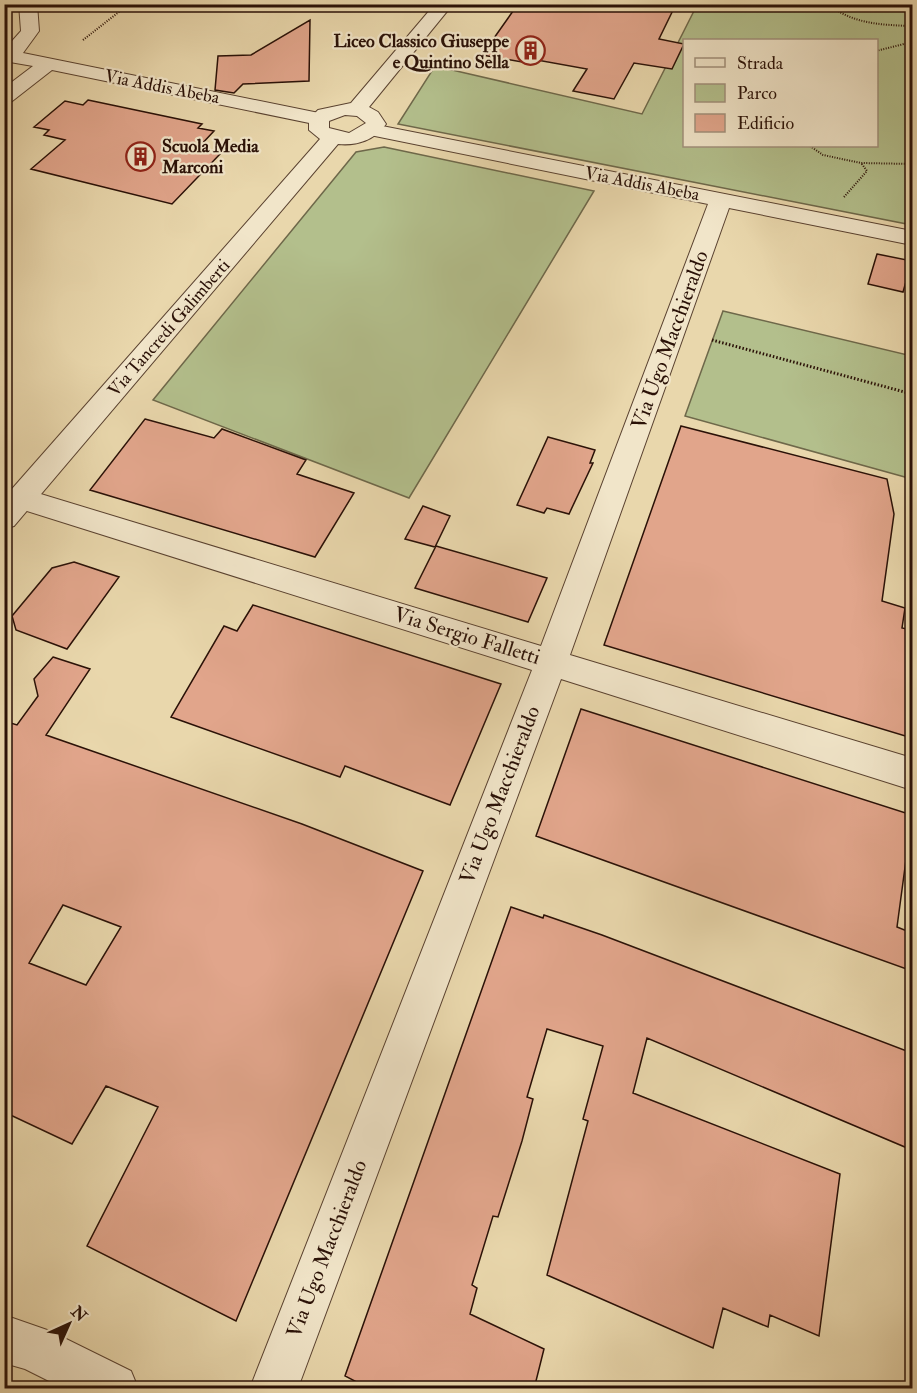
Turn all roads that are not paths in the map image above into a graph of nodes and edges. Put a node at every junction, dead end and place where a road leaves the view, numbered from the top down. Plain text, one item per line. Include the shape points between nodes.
1 (28, 4) edge
2 (445, 4) edge
3 (8, 56) edge
4 (48, 64) junction
5 (4, 98) edge
6 (357, 109) junction
7 (326, 128) junction
8 (372, 130) junction
9 (721, 200) junction
10 (912, 238) edge
11 (13, 508) edge
12 (551, 663) junction
13 (912, 774) edge
14 (4, 1339) edge
15 (114, 1389) edge
16 (273, 1389) edge

1 - 3 street via 30,31
2 - 6 street
3 - 4 street, Via Addis Abeba
4 - 5 street
4 - 7 street, Via Addis Abeba
6 - 7 street via 334,110
6 - 8 street via 374,117 376,124
7 - 8 street via 355,138
7 - 11 street, Via Tancredi Galimberti
8 - 9 street, Via Addis Abeba
9 - 10 street, Via Addis Abeba
9 - 12 street, Via Ugo Macchieraldo
11 - 12 street, Via Sergio Falletti
12 - 13 street, Via Sergio Falletti
12 - 16 street, Via Ugo Macchieraldo
14 - 15 street via 33,1348

